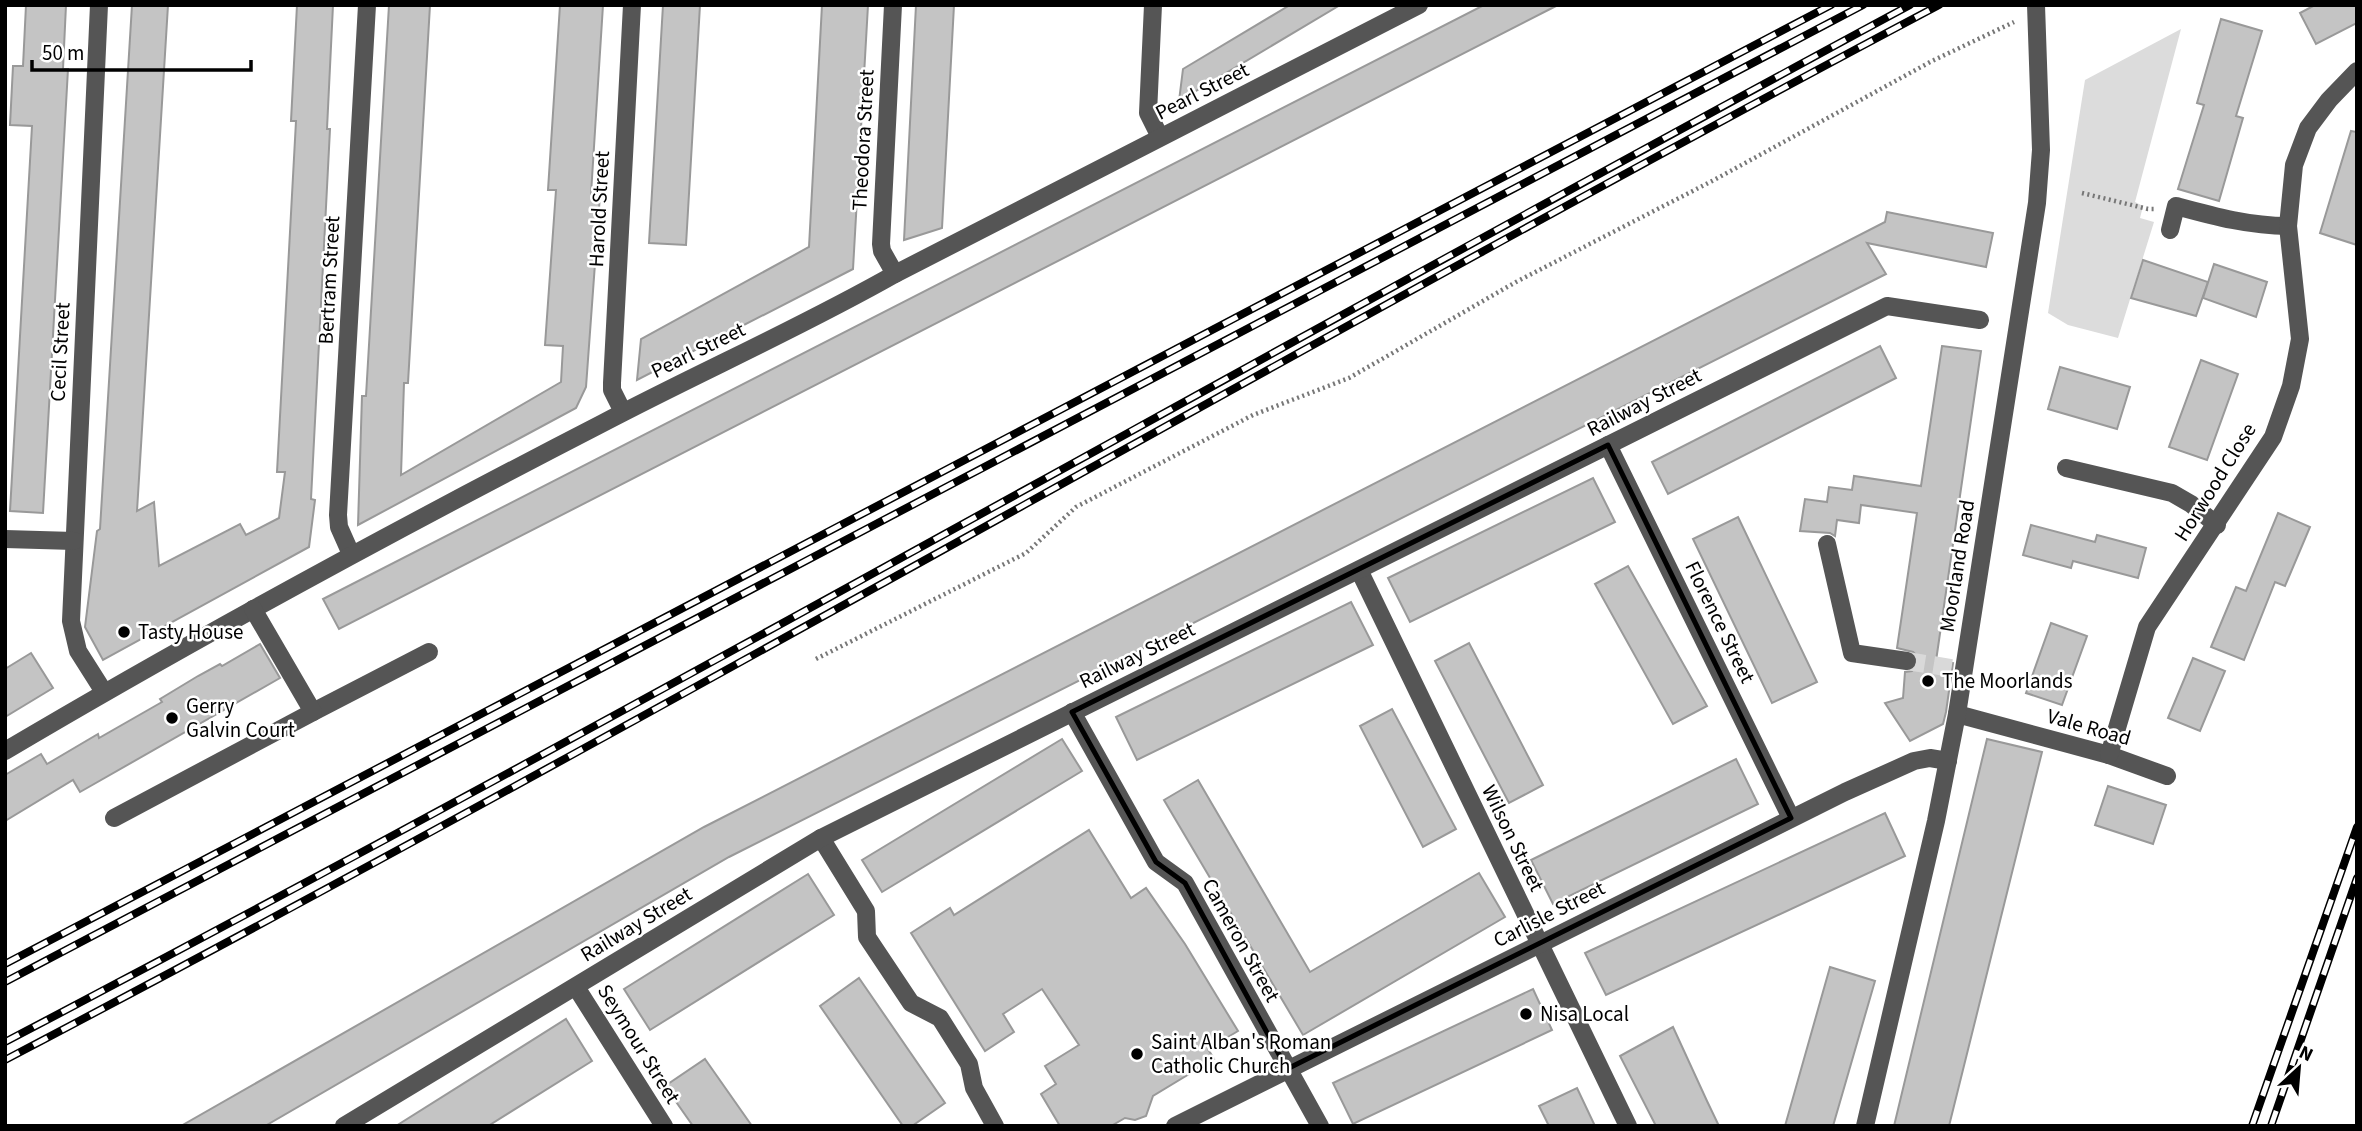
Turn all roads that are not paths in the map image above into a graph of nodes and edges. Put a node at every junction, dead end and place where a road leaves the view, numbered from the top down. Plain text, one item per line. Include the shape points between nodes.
1 (99, 5) edge
2 (367, 5) edge
3 (632, 5) edge
4 (893, 5) edge
5 (1153, 5) edge
6 (1419, 5) edge
7 (2031, 11) edge
8 (2357, 71) edge
9 (1160, 137) junction
10 (2288, 226) junction
11 (2170, 230) dead end
12 (895, 274) junction
13 (1980, 320) dead end
14 (623, 412) junction
15 (1608, 446) junction
16 (2066, 468) dead end
17 (2217, 525) junction
18 (5, 540) edge
19 (74, 541) junction
20 (1827, 544) dead end
21 (351, 554) junction
22 (1359, 570) junction
23 (253, 609) junction
24 (429, 652) dead end
25 (1907, 661) tunnel mouth
26 (104, 692) junction
27 (313, 712) junction
28 (1072, 712) junction
29 (1957, 714) junction
30 (5, 751) edge
31 (2109, 755) junction
32 (1948, 761) junction
33 (2167, 776) dead end
34 (114, 818) dead end
35 (1791, 818) junction
36 (821, 838) junction
37 (1539, 945) junction
38 (576, 987) junction
39 (1287, 1069) junction
40 (344, 1126) edge
41 (664, 1126) edge
42 (995, 1126) edge
43 (1175, 1126) edge
44 (1320, 1126) edge
45 (1628, 1126) edge
46 (1865, 1126) edge

1 - 19 street, Cecil Street
2 - 21 street, Bertram Street via 338,516
3 - 14 street, Harold Street via 612,383
4 - 12 street, Theodora Street via 881,244
5 - 9 street via 1148,113
6 - 9 street, Pearl Street
7 - 29 street, Moorland Road via 2041,150 2037,203
8 - 10 street, Horwood Close via 2308,128 2294,165
9 - 12 street, Pearl Street
10 - 11 street via 2227,220 2176,206
10 - 17 street, Horwood Close via 2300,339 2291,386 2273,437
12 - 14 street, Pearl Street via 832,310
13 - 15 street, Railway Street via 1887,306
14 - 21 street, Pearl Street
15 - 22 street, Railway Street
15 - 35 street, Florence Street
16 - 17 street via 2172,493
17 - 31 street, Horwood Close via 2147,627
18 - 19 street
19 - 26 street, Cecil Street via 72,634
20 - 25 street via 1852,653
21 - 23 street, Pearl Street
22 - 28 street, Railway Street
22 - 37 street, Wilson Street
23 - 26 street, Pearl Street
23 - 27 street
24 - 27 street
26 - 30 street, Pearl Street
27 - 34 street
28 - 36 street, Railway Street
28 - 39 street, Cameron Street via 1156,862 1185,883
29 - 31 street, Vale Road
29 - 32 street, Moorland Road
31 - 33 street, Vale Road
32 - 35 street, Carlisle Street via 1914,761
32 - 46 street, Moorland Road
35 - 37 street, Carlisle Street
36 - 38 street, Railway Street
36 - 42 street via 866,911 867,937 911,1003 940,1018 969,1064 974,1088
37 - 39 street, Carlisle Street
37 - 45 street, Wilson Street
38 - 40 street, Railway Street
38 - 41 street, Seymour Street
39 - 43 street, Carlisle Street
39 - 44 street, Cameron Street

